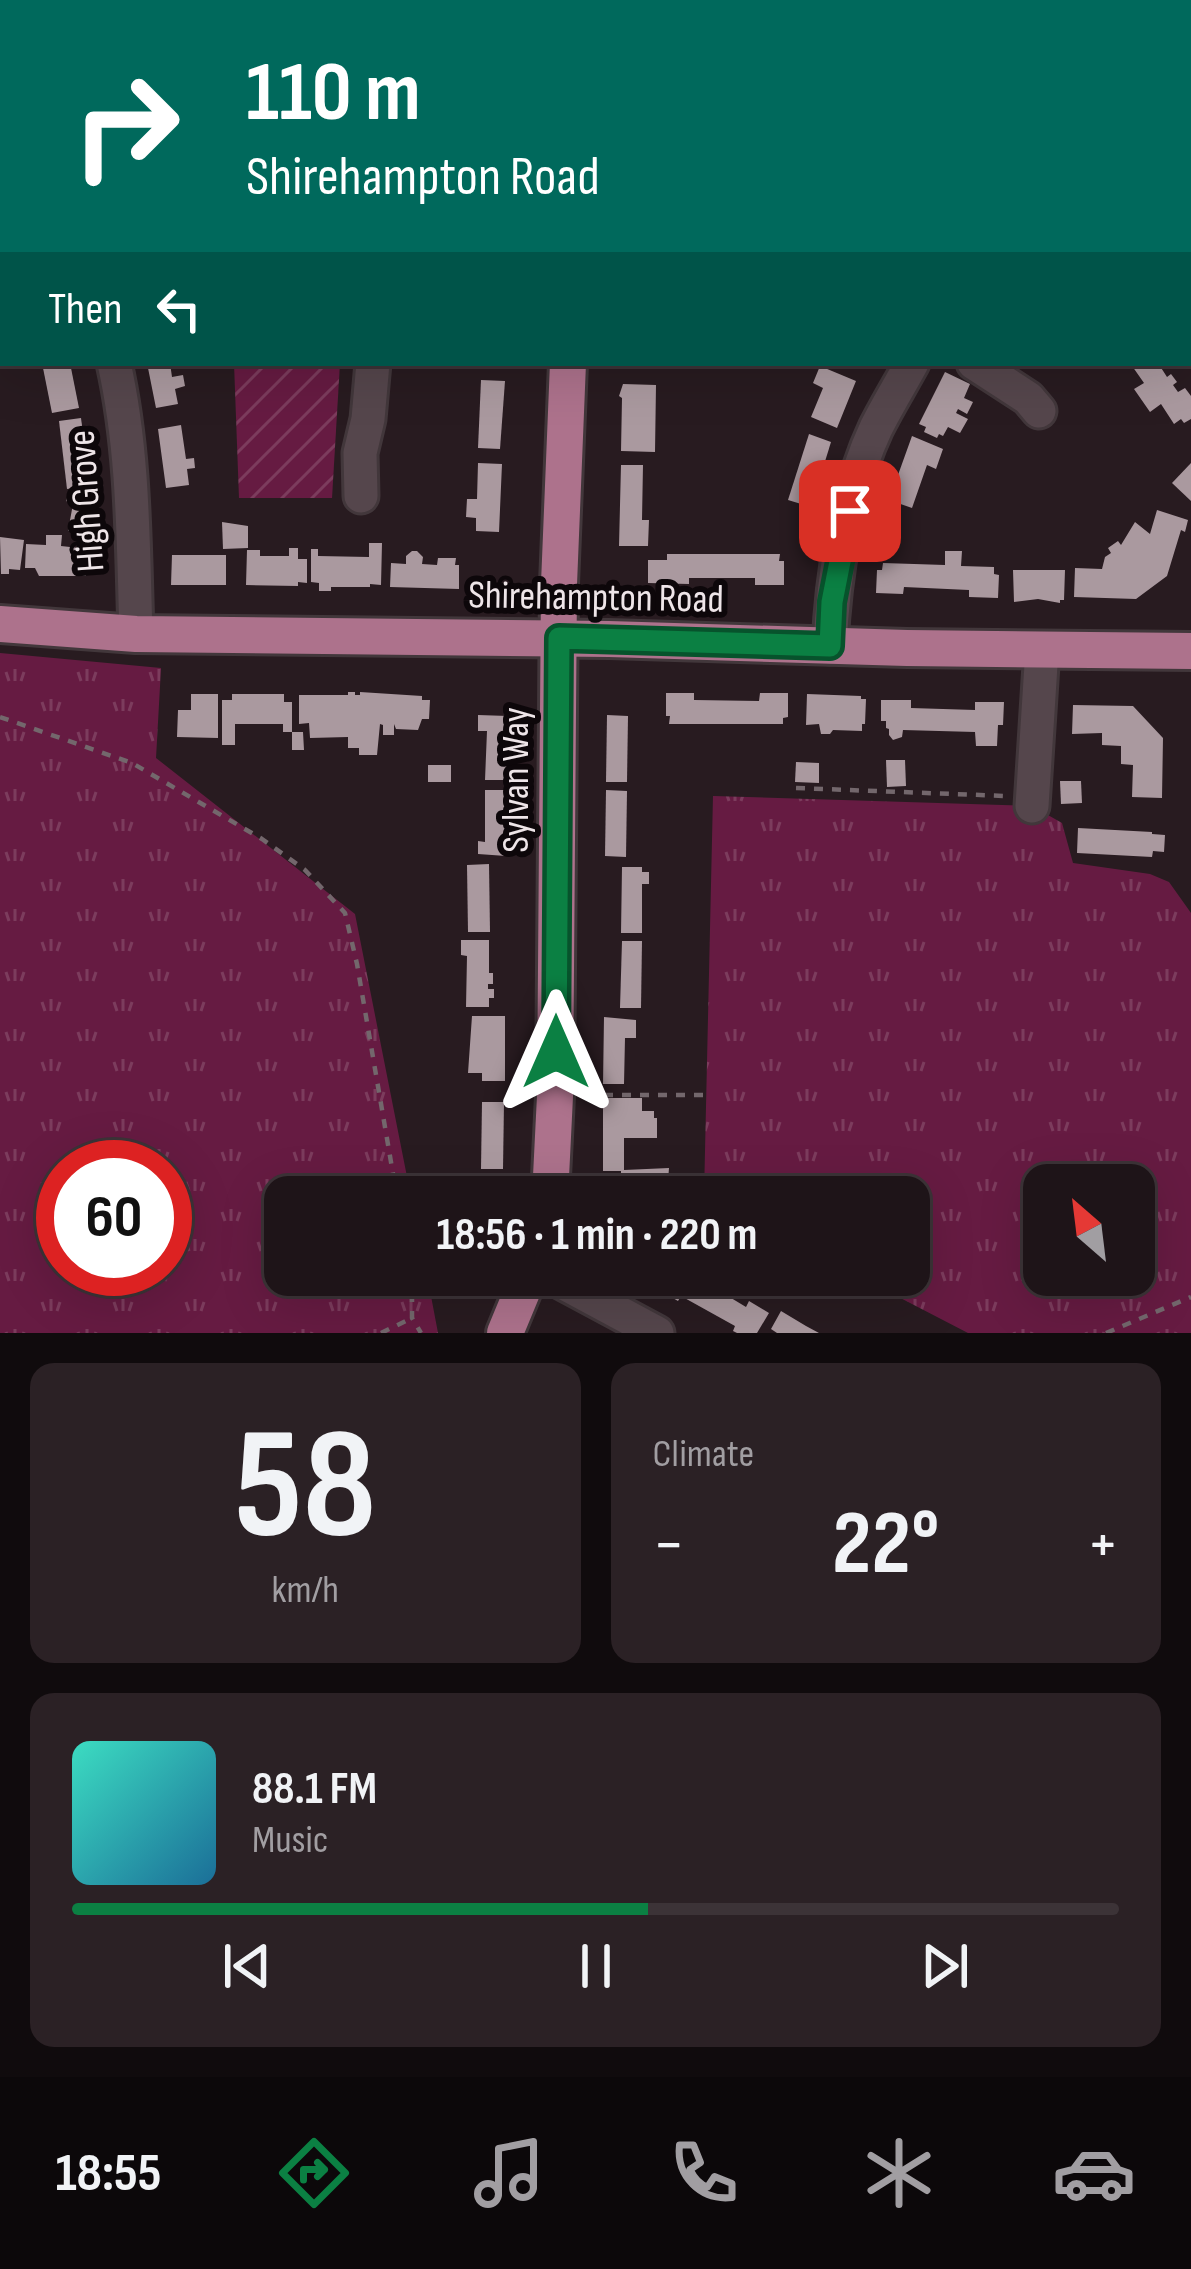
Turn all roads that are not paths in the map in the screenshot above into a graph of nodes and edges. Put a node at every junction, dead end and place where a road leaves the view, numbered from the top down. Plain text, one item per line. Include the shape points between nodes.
1 (114, 366) edge
2 (373, 366) edge
3 (568, 366) edge
4 (910, 366) edge
5 (979, 366) edge
6 (1039, 411) dead end
7 (361, 496) dead end
8 (0, 624) edge
9 (136, 634) junction
10 (559, 638) junction
11 (830, 646) junction
12 (1042, 649) junction
13 (1191, 651) edge
14 (1033, 801) road end
15 (551, 1176) edge
16 (521, 1296) edge
17 (588, 1296) edge
18 (505, 1333) edge
19 (657, 1333) edge

1 - 9 street, High Grove via 131,478
2 - 7 street
3 - 10 main road, Sylvan Way
4 - 11 street via 856,485
5 - 6 street
8 - 9 main road, Shirehampton Road
9 - 10 main road, Shirehampton Road
10 - 11 main road, Shirehampton Road
10 - 15 main road, Sylvan Way
11 - 12 main road, Shirehampton Road
12 - 13 main road, Shirehampton Road
12 - 14 street
16 - 18 main road
17 - 19 street

